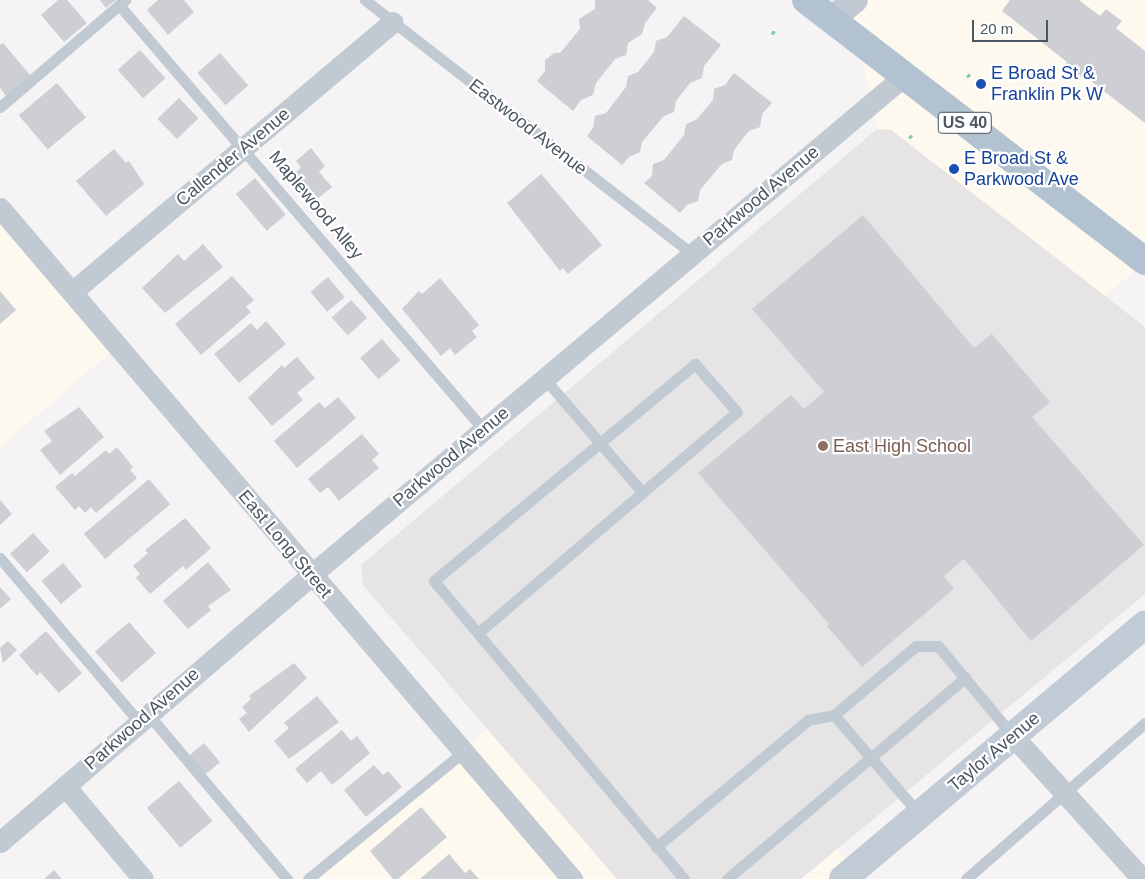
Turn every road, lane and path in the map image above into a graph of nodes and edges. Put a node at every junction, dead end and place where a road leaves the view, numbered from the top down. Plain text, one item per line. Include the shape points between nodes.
1 (364, 0) edge
2 (806, 0) edge
3 (855, 0) edge
4 (122, 3) edge
5 (832, 20) junction
6 (393, 22) junction
7 (775, 30) dead end
8 (772, 34) dead end
9 (971, 73) dead end
10 (904, 76) junction
11 (967, 76) dead end
12 (0, 107) edge
13 (913, 134) dead end
14 (909, 138) dead end
15 (244, 148) junction
16 (0, 208) edge
17 (692, 254) junction
18 (1145, 261) edge
19 (72, 292) junction
20 (544, 378) junction
21 (483, 430) junction
22 (600, 443) junction
23 (642, 492) junction
24 (0, 558) edge
25 (311, 575) junction
26 (1145, 625) edge
27 (478, 633) junction
28 (965, 678) junction
29 (834, 715) junction
30 (144, 718) junction
31 (1145, 723) edge
32 (1013, 736) junction
33 (463, 752) junction
34 (871, 758) junction
35 (65, 786) junction
36 (1064, 793) junction
37 (920, 815) junction
38 (0, 842) edge
39 (656, 847) junction
40 (852, 876) edge
41 (143, 879) edge
42 (287, 879) edge
43 (308, 879) edge
44 (572, 879) edge
45 (684, 879) edge
46 (727, 879) edge
47 (966, 879) edge
48 (1142, 879) edge

1 - 6 lane, Eastwood Avenue
2 - 5 main road, US 40
3 - 5 street
4 - 12 lane
4 - 15 lane, Maplewood Alley
5 - 10 main road, US 40
6 - 15 street, Callender Avenue
6 - 17 lane, Eastwood Avenue
7 - 8 path
9 - 11 path
10 - 17 street, Parkwood Avenue
10 - 18 main road, US 40
13 - 14 path
15 - 19 street, Callender Avenue
15 - 21 lane, Maplewood Alley
16 - 19 street, East Long Street
17 - 20 street, Parkwood Avenue
19 - 25 street, East Long Street
20 - 21 street, Parkwood Avenue
20 - 22 lane
21 - 25 street, Parkwood Avenue
22 - 23 lane
22 - 23 lane via 695,364 738,412
22 - 27 lane via 434,581
23 - 27 lane
24 - 30 lane
25 - 30 street, Parkwood Avenue
25 - 33 street, East Long Street
26 - 32 main road, Taylor Avenue
27 - 39 lane
28 - 29 lane via 938,646 916,646
28 - 32 lane
28 - 34 lane
29 - 34 lane
29 - 39 lane via 808,720
30 - 35 street, Parkwood Avenue
30 - 42 lane
31 - 36 lane
32 - 36 street
32 - 37 main road, Taylor Avenue
33 - 43 lane
33 - 44 street, East Long Street
34 - 37 lane
34 - 46 lane
35 - 38 street, Parkwood Avenue
35 - 41 street
36 - 47 lane
36 - 48 street
37 - 40 main road, Taylor Avenue
39 - 45 lane

